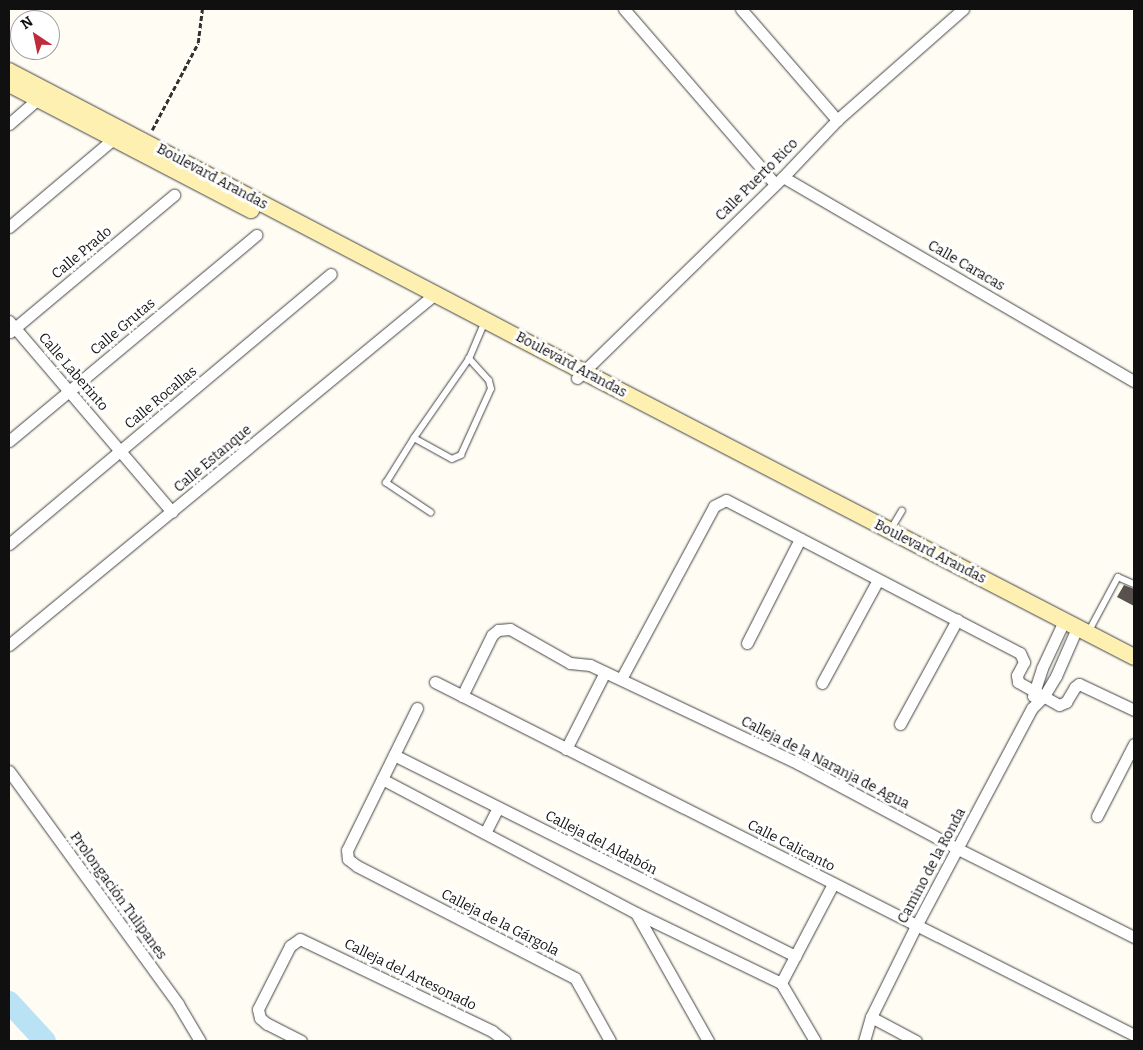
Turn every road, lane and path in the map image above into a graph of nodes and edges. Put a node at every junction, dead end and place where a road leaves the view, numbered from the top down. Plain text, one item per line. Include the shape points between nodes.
1 (202, 9) edge
2 (624, 9) edge
3 (741, 9) edge
4 (963, 9) edge
5 (950, 13) edge
6 (9, 71) edge
7 (9, 84) edge
8 (38, 99) junction
9 (837, 120) junction
10 (9, 124) edge
11 (118, 135) junction
12 (145, 142) junction
13 (779, 181) junction
14 (174, 195) dead end
15 (9, 227) edge
16 (256, 235) dead end
17 (331, 274) dead end
18 (431, 297) junction
19 (11, 328) edge
20 (482, 329) junction
21 (468, 360) junction
22 (580, 375) junction
23 (1134, 381) edge
24 (69, 392) junction
25 (414, 438) junction
26 (9, 441) edge
27 (121, 450) junction
28 (902, 511) dead end
29 (172, 512) junction
30 (431, 513) dead end
31 (888, 534) junction
32 (800, 539) junction
33 (9, 544) edge
34 (878, 580) junction
35 (1134, 584) edge
36 (957, 620) junction
37 (1072, 629) junction
38 (747, 643) dead end
39 (9, 645) edge
40 (1134, 657) edge
41 (1134, 669) edge
42 (605, 672) junction
43 (621, 679) junction
44 (435, 682) dead end
45 (822, 683) dead end
46 (1038, 694) junction
47 (462, 696) junction
48 (417, 708) dead end
49 (1134, 710) edge
50 (900, 724) dead end
51 (1134, 744) edge
52 (566, 749) junction
53 (394, 755) junction
54 (9, 771) edge
55 (382, 778) junction
56 (498, 808) junction
57 (1097, 816) dead end
58 (485, 833) junction
59 (958, 849) junction
60 (833, 884) junction
61 (636, 913) junction
62 (916, 926) junction
63 (1134, 937) edge
64 (796, 956) junction
65 (781, 983) junction
66 (872, 1017) junction
67 (1134, 1036) edge
68 (200, 1041) edge
69 (301, 1041) edge
70 (505, 1041) edge
71 (610, 1041) edge
72 (708, 1041) edge
73 (815, 1041) edge
74 (864, 1041) edge
75 (916, 1041) edge

1 - 12 path via 198,43
2 - 13 street, Calle Caracas
3 - 9 street
4 - 5 street, Calle Puerto Rico
5 - 9 street, Calle Puerto Rico
6 - 11 main road, Boulevard Arandas
7 - 8 main road, Boulevard Arandas
8 - 10 street
8 - 11 main road, Boulevard Arandas
9 - 13 street, Calle Puerto Rico
11 - 12 main road, Boulevard Arandas
11 - 15 street
11 - 18 main road, Boulevard Arandas
12 - 18 main road, Boulevard Arandas
13 - 22 street, Calle Puerto Rico
13 - 23 street, Calle Caracas
14 - 19 street, Calle Prado
16 - 24 street, Calle Grutas
17 - 27 street, Calle Rocallas
18 - 20 main road, Boulevard Arandas
18 - 22 main road, Boulevard Arandas
18 - 29 street, Calle Estanque
19 - 24 street, Calle Laberinto
20 - 21 lane
20 - 22 main road, Boulevard Arandas
21 - 25 lane
21 - 25 lane via 489,381 491,389 461,456 452,459
22 - 31 main road, Boulevard Arandas
24 - 26 street, Calle Grutas
24 - 27 street, Calle Laberinto
25 - 30 lane via 386,483
27 - 29 street, Calle Laberinto
27 - 33 street, Calle Rocallas
28 - 31 lane
29 - 39 street, Calle Estanque
31 - 37 main road, Boulevard Arandas
32 - 34 street
32 - 38 street
32 - 43 street via 726,500 714,506
34 - 36 street
34 - 45 street
35 - 37 lane via 1118,577
36 - 46 street via 1020,653 1024,662 1018,682
36 - 50 street
37 - 40 main road, Boulevard Arandas
37 - 41 main road, Boulevard Arandas
37 - 46 street, Camino de la Ronda
37 - 46 street, Camino de la Ronda via 1056,676
42 - 43 street, Calleja de la Naranja de Agua
42 - 47 street, Calleja de la Naranja de Agua via 590,665 570,663 510,629 498,630 492,635
42 - 52 street
43 - 59 street, Calleja de la Naranja de Agua via 799,764
44 - 47 street, Calle Calicanto
46 - 49 street via 1059,705 1066,702 1079,684
46 - 59 street, Camino de la Ronda
47 - 52 street, Calle Calicanto
48 - 53 street
51 - 57 street
52 - 60 street, Calle Calicanto
53 - 55 street
53 - 56 street, Calleja del Aldabón
54 - 68 street, Prolongación Tulipanes via 178,1004
55 - 58 street
55 - 71 street, Calleja de la Gárgola via 347,850 348,859 575,978
56 - 58 street
56 - 64 street, Calleja del Aldabón
58 - 61 street
59 - 62 street, Camino de la Ronda
59 - 63 street, Calleja de la Naranja de Agua
60 - 62 street, Calle Calicanto
60 - 64 street
61 - 65 street
61 - 72 street
62 - 66 street, Camino de la Ronda
62 - 67 street, Calle Calicanto
64 - 65 street
65 - 73 street
66 - 74 street, Camino de la Ronda
66 - 75 street
69 - 70 street, Calleja del Artesonado via 267,1024 260,1018 258,1009 290,946 300,939 492,1031

